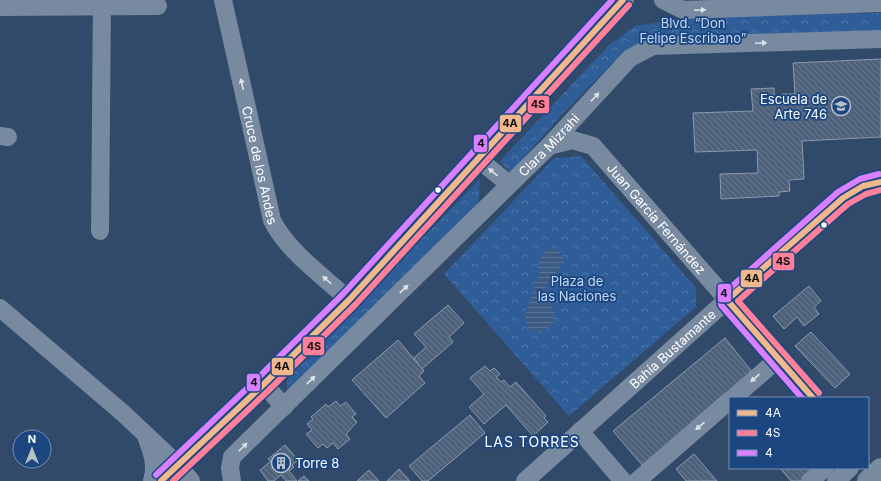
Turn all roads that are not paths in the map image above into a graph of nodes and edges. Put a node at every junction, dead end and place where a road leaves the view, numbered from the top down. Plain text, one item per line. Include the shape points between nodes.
1 (223, 0) edge
2 (623, 0) edge
3 (663, 0) edge
4 (102, 3) edge
5 (881, 3) edge
6 (158, 6) dead end
7 (0, 7) edge
8 (881, 40) edge
9 (549, 146) junction
10 (478, 159) junction
11 (881, 182) edge
12 (509, 184) junction
13 (100, 231) dead end
14 (349, 300) junction
15 (727, 300) junction
16 (0, 308) edge
17 (778, 359) junction
18 (264, 384) junction
19 (734, 397) edge
20 (812, 397) edge
21 (729, 401) edge
22 (284, 407) junction
23 (580, 431) junction
24 (145, 434) junction
25 (824, 469) edge
26 (849, 469) edge
27 (881, 469) edge
28 (185, 473) edge
29 (152, 481) edge
30 (161, 481) edge
31 (232, 481) edge
32 (525, 481) edge
33 (623, 481) edge
34 (637, 481) edge
35 (810, 481) edge
36 (836, 481) edge
37 (868, 481) edge

14 -> 1 street, Cruce de los Andes via 278,234 272,220
2 - 10 highway
3 -> 5 street via 683,10
4 - 6 street
4 - 7 street
4 - 13 street
9 -> 8 street, Clara Mizrahi via 630,58 653,46
9 - 12 street, Clara Mizrahi
9 - 15 street, Juan García Fernández via 572,140 593,146
12 -> 10 street
10 - 14 highway
11 - 15 street, Bahía Bustamante via 863,186 843,198
22 -> 12 street, Clara Mizrahi
14 - 18 highway
15 - 17 street, Juan García Fernández
15 - 23 street, Bahía Bustamante
16 - 24 street
17 -> 19 street
17 - 20 street, Juan García Fernández
18 - 22 street
18 - 28 highway
21 -> 34 street
31 -> 22 street, Clara Mizrahi via 232,457
23 - 32 street, Bahía Bustamante
23 - 33 street
24 - 28 street
24 - 29 street via 154,458
25 - 35 street
26 - 36 street
27 - 37 highway
28 - 30 highway

